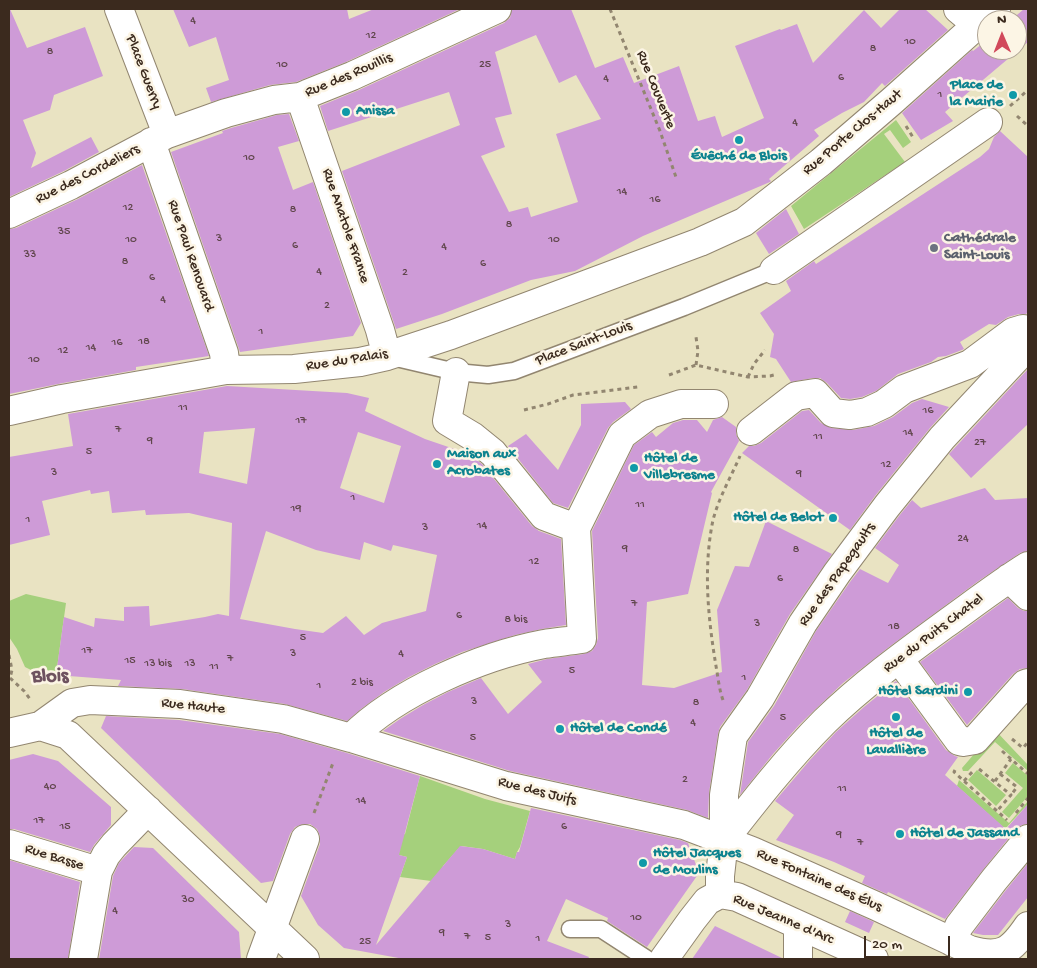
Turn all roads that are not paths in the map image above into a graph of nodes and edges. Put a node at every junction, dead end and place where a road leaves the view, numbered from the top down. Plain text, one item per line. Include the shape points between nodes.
1 (119, 9) edge
2 (497, 9) edge
3 (977, 14) edge
4 (300, 97) junction
5 (998, 115) road end
6 (159, 138) junction
7 (9, 214) edge
8 (700, 242) joint
9 (774, 270) joint
10 (1028, 330) edge
11 (1028, 346) edge
12 (387, 356) junction
13 (226, 370) junction
14 (456, 372) junction
15 (714, 404) dead end
16 (9, 411) edge
17 (751, 431) road end
18 (576, 528) junction
19 (1022, 580) edge
20 (899, 658) junction
21 (1028, 683) edge
22 (36, 714) junction
23 (9, 733) edge
24 (355, 734) junction
25 (148, 810) junction
26 (304, 839) dead end
27 (1028, 839) edge
28 (724, 840) junction
29 (9, 844) edge
30 (98, 871) junction
31 (720, 894) junction
32 (798, 925) junction
33 (1028, 926) edge
34 (272, 928) junction
35 (570, 929) dead end
36 (952, 942) junction
37 (83, 959) edge
38 (261, 959) edge
39 (304, 959) edge
40 (647, 959) edge
41 (664, 959) edge
42 (798, 959) edge
43 (874, 959) edge

1 - 6 street, Place Guerry
2 - 4 street, Rue des Rouillis
3 - 8 street, Rue Porte Clos-Haut via 892,101 821,162 744,222
4 - 6 street, Rue des Rouillis via 274,100 226,113
4 - 12 street, Rue Anatole France
5 - 9 street
6 - 7 street, Rue des Cordeliers
6 - 13 street, Rue Paul Renouard via 224,354
8 - 12 street, Rue du Palais
9 - 14 lane, Place Saint-Louis via 514,371 488,375
10 - 17 street via 1013,332 970,364 904,389 867,412 850,416 833,413 815,393 796,396
11 - 28 street, Rue des Papegaults via 942,438 887,506 837,573 733,736 724,795
12 - 13 street, Rue du Palais via 302,368
12 - 14 lane, Place Saint-Louis
13 - 16 street, Rue du Palais
14 - 18 street via 447,421 494,453 544,516
15 - 18 street via 681,404 650,414 622,435
18 - 24 street via 582,639 509,652 456,672 415,691
19 - 20 street, Rue du Puits Chatel
20 - 21 street via 959,741 964,742 974,740
20 - 28 street, Rue du Puits Chatel via 825,722
22 - 23 street
22 - 24 street, Rue Haute via 90,700 180,704 248,713
22 - 25 street via 68,735
24 - 28 street, Rue des Juifs via 506,786 684,825
25 - 30 street via 114,845
25 - 34 street
26 - 34 street
27 - 36 street via 959,926
28 - 31 street, Rue des Papegaults
28 - 36 street, Rue Fontaine des Élus
29 - 30 street, Rue Basse
30 - 37 street
31 - 32 street, Rue Jeanne d'Arc via 738,897
31 - 41 street via 707,901
32 - 42 street
32 - 43 street, Rue Jeanne d'Arc
33 - 36 street, Rue Fontaine des Élus via 1020,939 997,954 984,954
34 - 38 street
34 - 39 street
35 - 40 lane via 602,929

